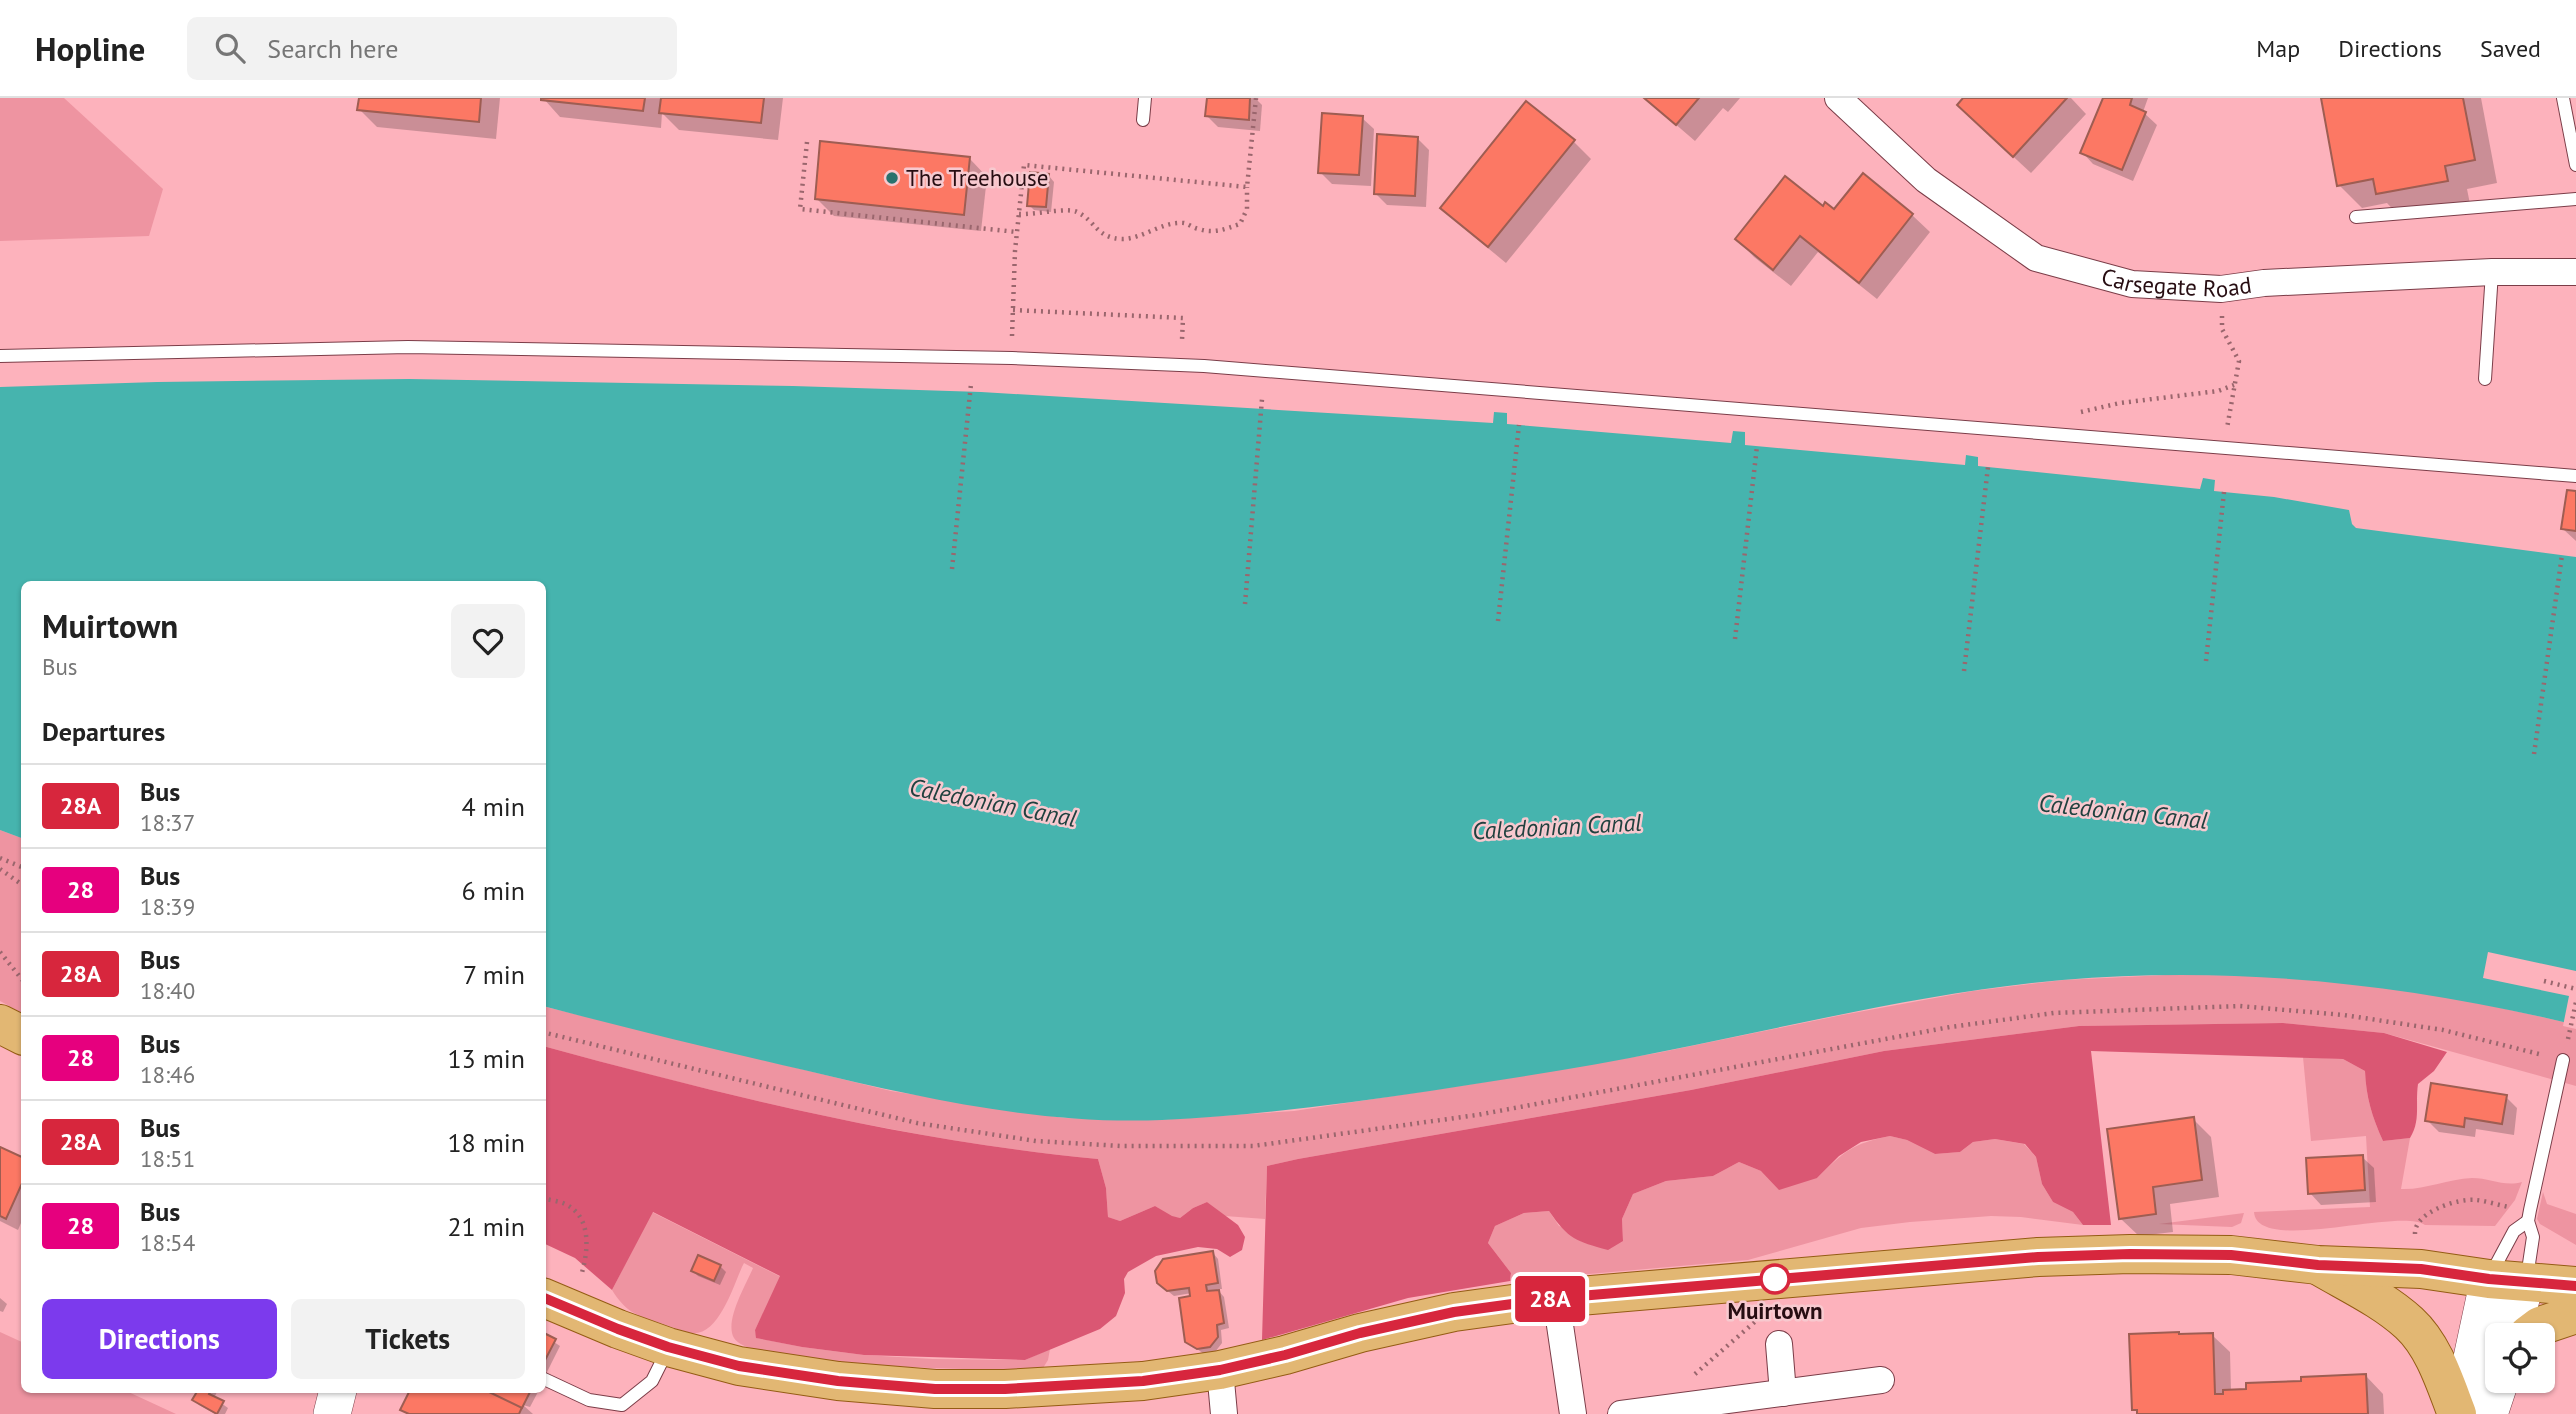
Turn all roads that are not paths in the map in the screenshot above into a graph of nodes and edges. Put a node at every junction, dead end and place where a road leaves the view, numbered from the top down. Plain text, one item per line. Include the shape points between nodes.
1 (1145, 98) edge
2 (1838, 98) edge
3 (2563, 98) edge
4 (1143, 120) dead end
5 (2576, 165) edge
6 (2576, 199) edge
7 (2356, 217) dead end
8 (2492, 272) junction
9 (2576, 272) edge
10 (0, 356) edge
11 (2485, 379) dead end
12 (2576, 476) edge
13 (0, 1024) edge
14 (21, 1034) edge
15 (2564, 1055) road end
16 (2529, 1215) junction
17 (2318, 1265) junction
18 (2489, 1279) junction
19 (2526, 1281) junction
20 (2576, 1286) edge
21 (1556, 1298) junction
22 (555, 1303) edge
23 (2576, 1314) edge
24 (2514, 1323) edge
25 (2549, 1323) edge
26 (1779, 1344) dead end
27 (668, 1347) junction
28 (1220, 1370) junction
29 (546, 1380) edge
30 (1881, 1380) dead end
31 (337, 1393) edge
32 (1783, 1393) junction
33 (2496, 1393) edge
34 (332, 1414) edge
35 (1224, 1414) edge
36 (1573, 1414) edge
37 (1621, 1414) edge
38 (2458, 1414) edge
39 (2489, 1414) edge

1 - 4 lane
2 - 8 street, Carsegate Road via 1926,180 2036,258 2132,284 2221,289
3 - 5 lane
6 - 7 lane
8 - 9 street, Carsegate Road
8 - 11 lane
10 - 12 lane via 408,347 1204,366
13 - 14 main road
15 - 16 lane
16 - 18 lane via 2514,1231
16 - 19 lane via 2533,1237
17 - 18 main road via 2421,1269
17 - 21 main road via 2231,1255 2038,1257
17 - 38 main road via 2410,1324 2436,1360
18 - 19 main road
18 - 38 street
19 - 20 main road
19 - 24 street
21 - 28 main road via 1454,1312
21 - 36 street
22 - 27 main road
23 - 25 main road
26 - 32 street
27 - 28 main road via 788,1374 935,1389 1074,1386
27 - 29 lane via 652,1381 622,1405 589,1399
28 - 35 street
30 - 32 street
31 - 34 street
32 - 37 street
33 - 39 street

